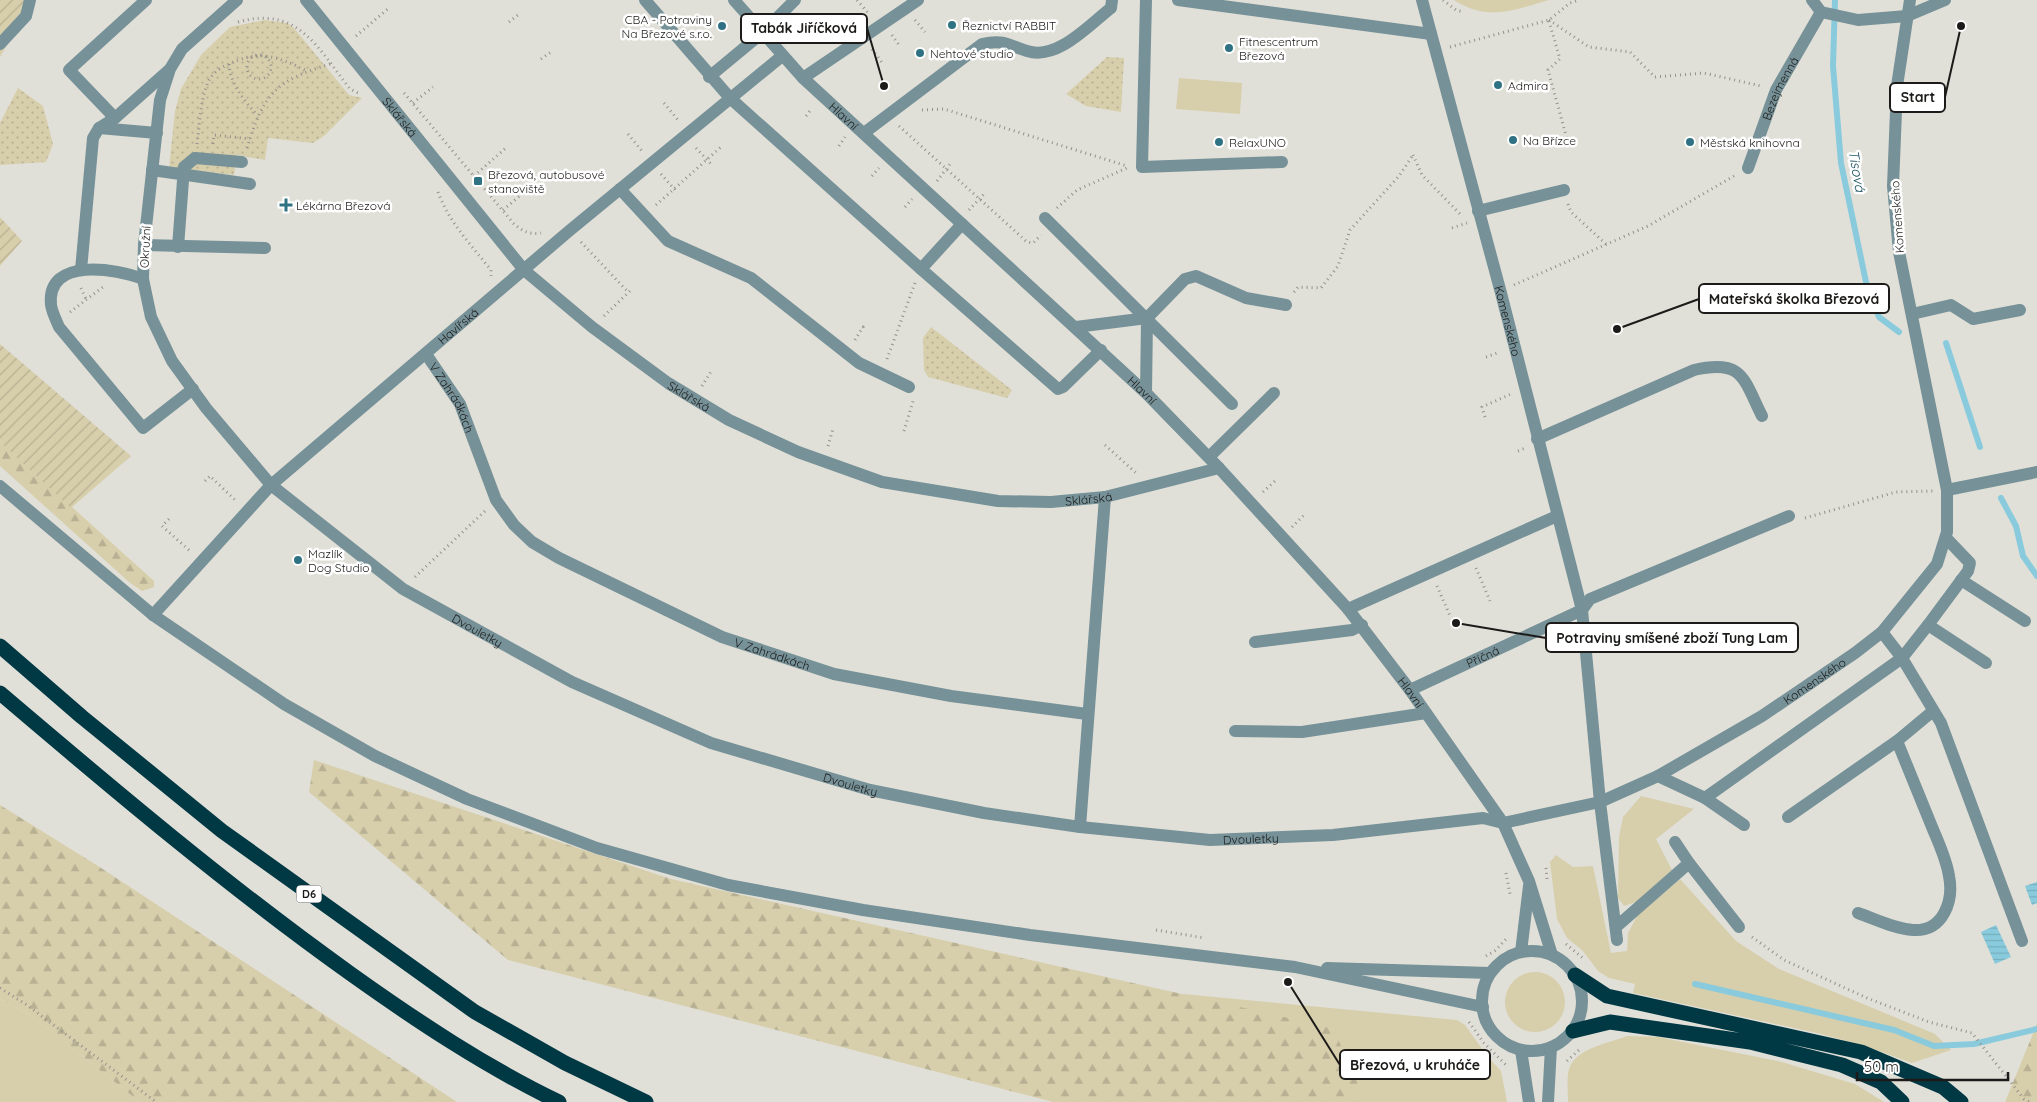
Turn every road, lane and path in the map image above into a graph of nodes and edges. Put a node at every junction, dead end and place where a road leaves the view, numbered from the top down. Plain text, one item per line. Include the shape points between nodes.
1 (30, 0) edge
2 (146, 0) edge
3 (237, 0) edge
4 (306, 0) edge
5 (645, 0) edge
6 (734, 0) edge
7 (795, 0) edge
8 (857, 0) edge
9 (918, 0) edge
10 (1112, 0) edge
11 (1146, 0) edge
12 (1178, 0) edge
13 (1422, 0) edge
14 (1443, 0) edge
15 (1579, 0) edge
16 (1812, 0) edge
17 (1910, 0) edge
18 (1945, 0) edge
19 (1242, 5) edge
20 (390, 7) dead end
21 (876, 10) dead end
22 (1464, 12) dead end
23 (1821, 12) junction
24 (519, 14) dead end
25 (909, 14) dead end
26 (1907, 16) junction
27 (1549, 20) junction
28 (509, 22) dead end
29 (232, 24) dead end
30 (350, 29) dead end
31 (925, 32) dead end
32 (762, 33) junction
33 (1431, 34) junction
34 (356, 36) junction
35 (868, 42) dead end
36 (362, 43) dead end
37 (0, 44) edge
38 (1435, 51) junction
39 (551, 52) dead end
40 (261, 55) junction
41 (782, 56) junction
42 (541, 59) dead end
43 (229, 64) junction
44 (330, 64) junction
45 (883, 64) dead end
46 (170, 69) junction
47 (307, 71) junction
48 (710, 77) junction
49 (803, 78) junction
50 (433, 87) dead end
51 (400, 88) dead end
52 (1776, 90) junction
53 (361, 94) dead end
54 (730, 98) junction
55 (413, 103) junction
56 (664, 103) dead end
57 (814, 106) dead end
58 (257, 114) junction
59 (889, 114) junction
60 (806, 116) dead end
61 (115, 118) junction
62 (681, 123) dead end
63 (99, 128) junction
64 (841, 129) dead end
65 (156, 133) junction
66 (628, 134) dead end
67 (864, 134) junction
68 (1567, 138) dead end
69 (250, 140) junction
70 (691, 142) dead end
71 (839, 146) dead end
72 (507, 147) dead end
73 (721, 147) dead end
74 (644, 154) dead end
75 (1413, 155) dead end
76 (195, 158) junction
77 (707, 159) junction
78 (210, 160) junction
79 (874, 160) dead end
80 (242, 162) joint
81 (1282, 162) dead end
82 (711, 164) dead end
83 (950, 164) dead end
84 (1748, 168) joint
85 (946, 169) junction
86 (152, 170) junction
87 (658, 171) dead end
88 (183, 176) junction
89 (474, 176) junction
90 (872, 176) dead end
91 (536, 182) dead end
92 (935, 183) dead end
93 (250, 184) dead end
94 (674, 188) junction
95 (620, 189) junction
96 (438, 190) dead end
97 (1564, 190) joint
98 (677, 192) dead end
99 (984, 194) dead end
100 (914, 196) dead end
101 (979, 199) junction
102 (905, 206) dead end
103 (503, 210) junction
104 (1478, 211) junction
105 (644, 215) junction
106 (965, 218) junction
107 (1048, 221) junction
108 (1468, 222) dead end
109 (1452, 228) dead end
110 (548, 231) dead end
111 (578, 239) dead end
112 (1607, 244) junction
113 (144, 245) junction
114 (178, 247) junction
115 (265, 248) dead end
116 (921, 268) junction
117 (81, 270) junction
118 (524, 270) junction
119 (143, 279) junction
120 (490, 281) dead end
121 (109, 282) dead end
122 (1507, 288) dead end
123 (1286, 305) joint
124 (2020, 310) dead end
125 (68, 313) dead end
126 (1912, 314) junction
127 (1147, 318) junction
128 (607, 322) dead end
129 (1076, 327) junction
130 (1101, 350) junction
131 (1503, 351) dead end
132 (426, 354) junction
133 (1486, 357) dead end
134 (712, 370) dead end
135 (881, 375) junction
136 (693, 384) dead end
137 (910, 386) joint
138 (192, 389) junction
139 (1146, 393) junction
140 (1274, 393) dead end
141 (1514, 393) dead end
142 (1232, 404) dead end
143 (1762, 416) dead end
144 (1485, 417) dead end
145 (833, 429) dead end
146 (904, 431) dead end
147 (1537, 439) junction
148 (1105, 445) dead end
149 (819, 446) dead end
150 (827, 449) junction
151 (834, 451) dead end
152 (1209, 457) junction
153 (1220, 468) junction
154 (2037, 472) edge
155 (1130, 479) dead end
156 (205, 481) dead end
157 (1275, 481) dead end
158 (271, 485) junction
159 (0, 486) edge
160 (1947, 490) junction
161 (1261, 495) dead end
162 (1105, 497) junction
163 (496, 500) junction
164 (240, 504) dead end
165 (1305, 514) dead end
166 (1557, 516) junction
167 (1789, 516) joint
168 (169, 519) dead end
169 (1292, 528) dead end
170 (1946, 538) junction
171 (192, 554) dead end
172 (1474, 563) dead end
173 (1961, 580) junction
174 (1435, 581) dead end
175 (403, 589) junction
176 (1490, 601) dead end
177 (1348, 609) junction
178 (1582, 610) junction
179 (153, 615) junction
180 (1451, 618) dead end
181 (2025, 621) dead end
182 (1362, 625) junction
183 (1928, 625) junction
184 (1882, 632) junction
185 (1255, 642) dead end
186 (0, 646) edge
187 (1902, 658) junction
188 (1986, 663) dead end
189 (1410, 690) junction
190 (0, 693) edge
191 (1933, 710) junction
192 (1426, 713) junction
193 (1087, 714) junction
194 (1235, 731) dead end
195 (1896, 741) junction
196 (1658, 776) junction
197 (1705, 798) junction
198 (1600, 802) junction
199 (1788, 817) dead end
200 (1503, 823) junction
201 (1744, 825) dead end
202 (1080, 828) junction
203 (1675, 842) dead end
204 (1688, 864) junction
205 (1505, 870) dead end
206 (1529, 881) junction
207 (1510, 898) dead end
208 (1858, 913) dead end
209 (1616, 927) junction
210 (1738, 927) joint
211 (1510, 932) dead end
212 (1617, 940) dead end
213 (2022, 941) dead end
214 (1521, 952) junction
215 (1552, 955) junction
216 (1480, 959) dead end
217 (1295, 967) junction
218 (1490, 973) junction
219 (1575, 975) junction
220 (0, 988) edge
221 (1482, 1007) junction
222 (1467, 1020) dead end
223 (1572, 1030) junction
224 (1552, 1047) junction
225 (1521, 1050) junction
226 (1509, 1068) dead end
227 (156, 1102) edge
228 (560, 1102) edge
229 (646, 1102) edge
230 (1529, 1102) edge
231 (1548, 1102) edge
232 (1902, 1102) edge
233 (1961, 1102) edge
234 (2030, 1102) edge

1 - 37 street via 26,16
2 - 61 street via 69,70
3 - 46 street, Okružní via 182,49
4 - 118 street, Sklářská
5 - 48 street
6 - 32 street, Hlavní
7 - 32 street
8 - 21 path via 869,14
9 - 49 street
10 - 59 street via 1111,8 1064,44 1045,52 1028,51 1008,42 982,44
11 - 81 street via 1142,167
12 - 19 street
13 - 33 street, Komenského
14 - 22 path
15 - 27 path via 1570,2
16 - 23 street
17 - 26 street, Komenského
18 - 26 street
19 - 33 street
20 - 34 path
23 - 26 street via 1858,20
23 - 52 street, Bezejmenná
24 - 28 path
25 - 31 path
26 - 126 street, Komenského via 1897,86 1893,186 1899,252
27 - 38 path
27 - 52 path via 1589,47 1630,52 1655,77 1704,73
27 - 68 path via 1560,59 1548,70
29 - 44 path via 266,17 293,23
30 - 34 path
32 - 41 street, Hlavní
32 - 48 street
33 - 38 street, Komenského
34 - 36 path
35 - 45 path
38 - 104 street, Komenského
39 - 42 path
40 - 40 path via 252,57 247,68 253,78 260,80 268,77 271,70 268,59
40 - 43 path via 237,59
40 - 47 path via 286,61
41 - 49 street, Hlavní
41 - 54 street, Havířská
43 - 58 path via 236,88
43 - 76 path via 210,78 203,95
44 - 47 path
44 - 53 path via 350,89
46 - 61 street
46 - 65 street, Okružní via 160,100
47 - 58 path via 287,80
48 - 54 street
49 - 67 street, Hlavní
50 - 55 path
51 - 55 path
52 - 84 street, Bezejmenná
54 - 95 street, Havířská
54 - 116 street
55 - 89 path
56 - 62 path
57 - 60 path
58 - 69 path
59 - 67 street
59 - 85 path
59 - 107 path via 944,109 1130,167 1078,190
61 - 63 street
63 - 65 street
63 - 117 street via 93,138
64 - 71 path via 847,135
65 - 86 street, Okružní
66 - 74 path
67 - 106 street, Hlavní
69 - 78 path via 214,135
69 - 80 path
70 - 77 path
72 - 89 path
73 - 77 path
75 - 123 path via 1399,176 1350,230 1338,266 1322,288 1298,287
76 - 78 street
76 - 88 street via 184,167
77 - 82 path
77 - 94 path
78 - 80 street
79 - 90 path via 881,166
83 - 85 path
84 - 112 path via 1648,226
85 - 92 path
85 - 101 path
86 - 88 street
86 - 113 street, Okružní
87 - 94 path
88 - 93 street
88 - 114 street
89 - 103 path
91 - 103 path
94 - 98 path
94 - 105 path
95 - 105 street
95 - 118 street, Havířská
96 - 120 path via 457,228 491,270
97 - 104 street
97 - 112 path via 1571,212
99 - 101 path
100 - 102 path
101 - 106 path
101 - 107 path via 1027,242 1033,243
103 - 110 path via 522,230 533,234
104 - 147 street, Komenského
105 - 135 street via 668,241 751,278 860,363
106 - 116 street
106 - 129 street, Hlavní
107 - 127 street
108 - 109 path
111 - 128 path via 630,291 601,318
112 - 122 path
113 - 114 street
113 - 119 street, Okružní
114 - 115 street
116 - 130 street via 1058,389 1064,387
116 - 135 path
117 - 119 street via 123,271
117 - 138 street via 66,276 51,297 59,327 143,428
118 - 132 street, Havířská
118 - 162 street, Sklářská via 592,327 668,383 729,420 814,458 882,482 998,501 1051,502
119 - 138 street, Okružní via 150,317 172,361
121 - 125 path
123 - 127 street via 1246,298 1196,276 1185,279
124 - 126 street via 1973,319 1950,305
126 - 160 street, Komenského
127 - 129 street
127 - 139 street
127 - 142 street
129 - 130 street, Hlavní
130 - 139 street, Hlavní
131 - 133 path
132 - 158 street, Havířská
132 - 163 street, V Zahrádkách via 460,404
134 - 136 path via 700,389
135 - 137 street
137 - 146 path via 916,392
138 - 158 street, Okružní
139 - 152 street, Hlavní
140 - 152 street
141 - 144 path via 1482,407
143 - 147 street via 1746,382 1737,372 1728,366 1710,366 1694,370
145 - 150 path
147 - 166 street, Komenského
148 - 155 path via 1140,477
149 - 150 path
150 - 151 path
152 - 153 street, Hlavní
153 - 162 street, Sklářská
153 - 177 street, Hlavní
154 - 160 street
156 - 164 path via 210,476
157 - 161 path
158 - 175 street, Dvouletky
158 - 179 street, Havířská
159 - 179 street
160 - 167 path via 1896,492 1795,521
160 - 170 street, Komenského
162 - 193 street
163 - 175 path
163 - 193 street, V Zahrádkách via 514,525 532,542 722,637 834,674 951,696
165 - 169 path
166 - 177 street
166 - 178 street, Komenského
167 - 178 street via 1590,599
168 - 171 path via 162,526
170 - 173 street via 1970,563
170 - 184 street, Komenského via 1937,564
172 - 176 path
173 - 181 street
173 - 183 street
174 - 180 path
175 - 202 street, Dvouletky via 572,682 711,743 870,790
177 - 182 street, Hlavní
178 - 189 street, Příčná
178 - 198 street, Komenského
179 - 217 street via 284,704 374,756 467,799 597,848 728,885 863,910 1030,935
182 - 185 street via 1352,630
182 - 189 street, Hlavní
183 - 187 street
183 - 188 street
184 - 187 street
184 - 196 street, Komenského via 1762,716
186 - 229 highway, D6 via 222,831 459,1001 565,1062
187 - 191 street
187 - 197 street
189 - 192 street, Hlavní
190 - 228 highway via 137,809 290,930 415,1019 534,1090
191 - 195 street
191 - 213 street via 1941,723
192 - 194 street via 1302,732
192 - 200 street, Hlavní
193 - 202 street
195 - 199 street
195 - 208 street via 1944,854 1950,876 1950,894 1942,917 1937,924 1926,929 1912,930
196 - 197 street
196 - 198 street, Komenského
197 - 201 street
198 - 200 street, Komenského
198 - 209 street
200 - 202 street, Dvouletky via 1483,818 1333,835 1210,840
200 - 206 street
203 - 204 street
204 - 209 street
204 - 210 street
205 - 207 path
206 - 214 street
206 - 215 street
209 - 212 street
210 - 234 path via 1784,960 1867,998 1929,1022 1972,1033 2024,1099
211 - 216 path via 1496,950
214 - 215 street via 1537,951
214 - 218 street via 1509,956
215 - 219 street via 1566,963
217 - 218 street
217 - 221 street
218 - 221 street via 1483,989
219 - 223 street via 1582,1003 1580,1018
219 - 233 highway via 1607,996 1861,1052 1943,1087
220 - 227 path
221 - 225 street via 1491,1029 1509,1045
222 - 226 path
223 - 224 street
223 - 232 highway via 1610,1022 1750,1042 1842,1065 1881,1082
224 - 225 street
224 - 231 street
225 - 230 street

